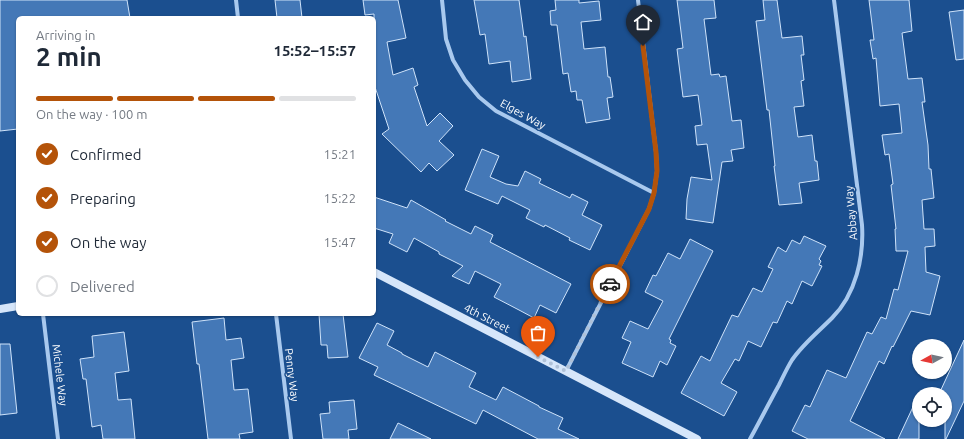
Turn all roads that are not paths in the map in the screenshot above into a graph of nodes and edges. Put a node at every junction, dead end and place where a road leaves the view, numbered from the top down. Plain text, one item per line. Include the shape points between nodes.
1 (236, 0) edge
2 (442, 0) edge
3 (638, 0) edge
4 (834, 0) edge
5 (238, 16) edge
6 (654, 193) junction
7 (376, 273) edge
8 (16, 306) edge
9 (0, 309) edge
10 (43, 316) edge
11 (276, 316) edge
12 (566, 371) junction
13 (58, 439) edge
14 (291, 439) edge
15 (697, 439) edge
16 (750, 439) edge

1 - 5 street
2 - 6 street, Elges Way via 446,39 453,60 479,97 496,111
3 - 6 street via 656,152
4 - 16 street, Abbay Way via 862,224 861,259 846,300 834,317 805,343 792,360
6 - 12 street via 649,209
7 - 12 street, 4th Street
8 - 9 street
10 - 13 street, Michele Way
11 - 14 street, Penny Way
12 - 15 street, 4th Street

